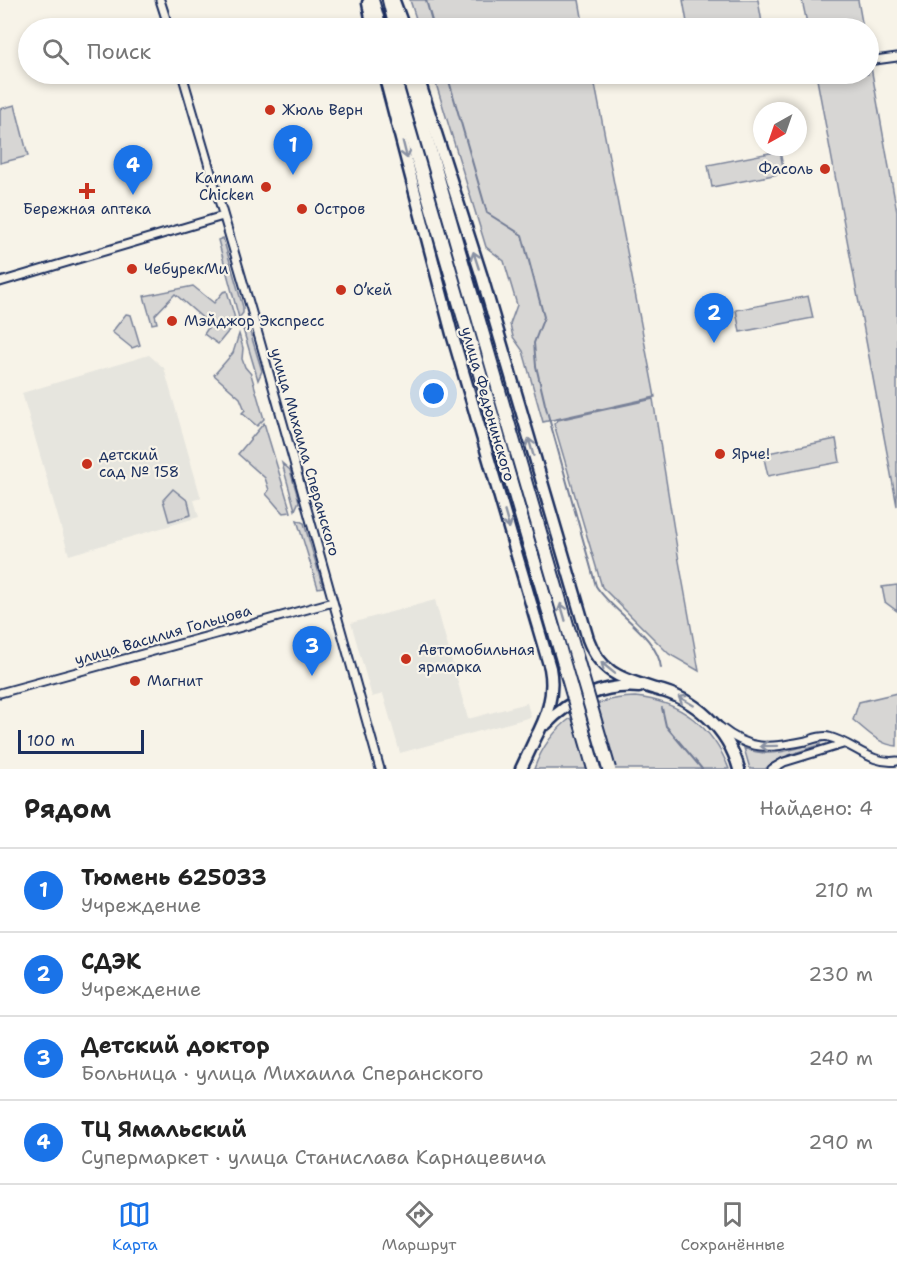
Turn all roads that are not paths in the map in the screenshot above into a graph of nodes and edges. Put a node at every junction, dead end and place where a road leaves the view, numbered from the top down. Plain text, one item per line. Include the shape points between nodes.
1 (160, 0) edge
2 (367, 0) edge
3 (372, 0) edge
4 (389, 0) edge
5 (394, 0) edge
6 (166, 18) edge
7 (371, 18) edge
8 (377, 18) edge
9 (394, 18) edge
10 (400, 18) edge
11 (897, 57) edge
12 (879, 59) edge
13 (185, 84) edge
14 (387, 84) edge
15 (396, 84) edge
16 (411, 84) edge
17 (420, 84) edge
18 (223, 216) junction
19 (0, 282) edge
20 (333, 602) junction
21 (661, 691) junction
22 (0, 693) edge
23 (708, 717) junction
24 (534, 741) junction
25 (844, 744) junction
26 (897, 761) edge
27 (380, 769) edge
28 (521, 769) edge
29 (594, 769) edge
30 (609, 769) edge
31 (739, 769) edge
32 (772, 769) edge

1 - 6 street
2 - 7 main road
3 - 8 highway
4 - 9 highway
5 - 10 main road
11 - 12 street
13 - 18 street, улица Михаила Сперанского
14 -> 24 main road, улица Федюнинского via 448,322 550,668 550,703
15 - 29 highway, улица Федюнинского, bridge
30 -> 16 highway, улица Федюнинского, bridge
21 -> 17 main road, улица Федюнинского via 607,670 588,639 482,277
18 - 19 street
18 - 20 street, улица Михаила Сперанского
20 - 22 street, улица Василия Гольцова
20 - 27 street, улица Михаила Сперанского
23 -> 21 main road via 686,701
21 - 24 main road via 621,687 588,695 559,712
25 -> 23 street via 827,736 778,747 754,746 737,739
23 - 31 main road via 725,738
24 - 28 main road
25 - 26 street via 878,761
25 - 32 street

